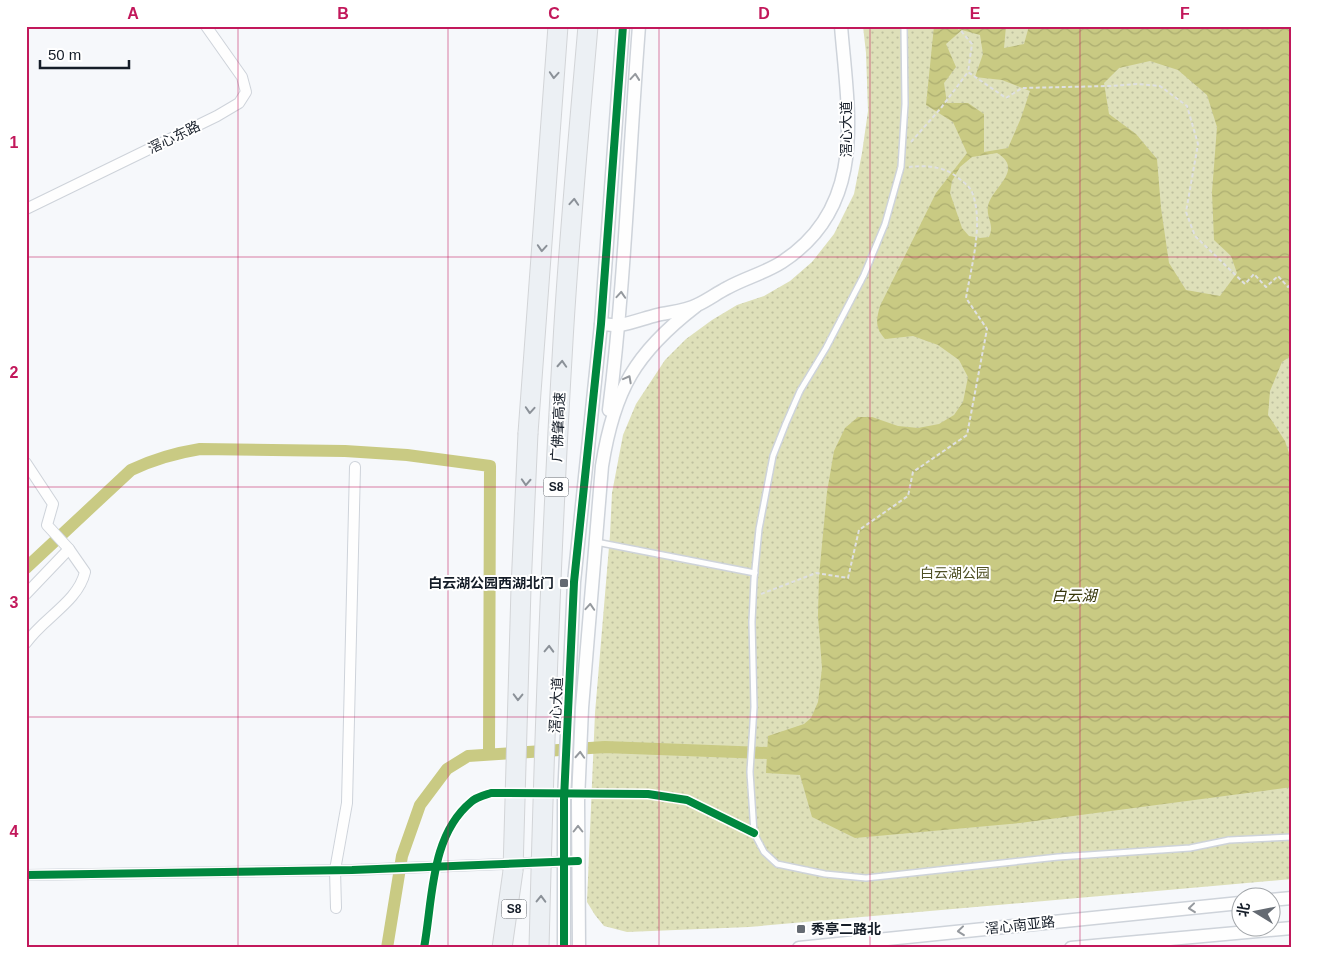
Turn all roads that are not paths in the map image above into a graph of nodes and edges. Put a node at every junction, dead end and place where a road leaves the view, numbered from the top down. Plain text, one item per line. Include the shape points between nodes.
1 (206, 26) edge
2 (558, 26) edge
3 (588, 26) edge
4 (623, 26) edge
5 (639, 26) edge
6 (841, 26) edge
7 (904, 26) edge
8 (26, 209) edge
9 (696, 306) junction
10 (601, 324) junction
11 (619, 325) junction
12 (26, 463) edge
13 (586, 464) junction
14 (602, 466) junction
15 (355, 467) dead end
16 (595, 542) junction
17 (69, 549) junction
18 (755, 573) junction
19 (26, 594) edge
20 (26, 643) edge
21 (1292, 837) edge
22 (578, 861) junction
23 (564, 862) junction
24 (335, 870) junction
25 (513, 871) junction
26 (26, 874) edge
27 (1230, 904) edge
28 (336, 908) dead end
29 (1292, 928) edge
30 (502, 948) edge
31 (515, 948) edge
32 (539, 948) edge
33 (564, 948) edge
34 (579, 948) edge
35 (799, 948) edge
36 (1071, 948) edge

1 - 8 street, 滘心东路 via 242,77 246,92 239,103
2 -> 25 highway, 广佛肇高速 / S8, bridge via 528,433
32 -> 3 highway, 广佛肇高速 / S8, bridge via 559,411
4 - 10 street, 滘心大道
11 -> 5 street
6 - 9 street, 滘心大道 via 848,152 831,209 797,252
7 - 18 lane via 905,104 901,167 885,224 864,275 800,391 773,456 759,529
9 - 11 street, 滘心大道
14 -> 9 street, 滘心大道 via 612,418 630,375 665,332
10 - 11 street, 滘心大道
10 - 13 street, 滘心大道
11 - 14 street
12 - 17 street via 53,504 47,525
13 - 14 lane
13 - 23 street, 滘心大道 via 574,582
14 - 16 street, 滘心大道
15 - 24 street via 347,803
16 - 18 lane
22 -> 16 street, 滘心大道 via 582,708
17 - 19 street
17 - 20 street via 85,572 83,581
18 - 21 lane via 750,772 754,833 764,852 777,864 866,878 1058,857 1190,848 1229,840
22 - 23 street
22 - 34 street, 滘心大道
23 - 24 street
23 - 33 street, 滘心大道
24 - 26 street
24 - 28 street
25 - 30 highway
25 - 31 highway, 广佛肇高速 / S8
27 -> 35 street, 滘心南亚路
29 - 36 street

